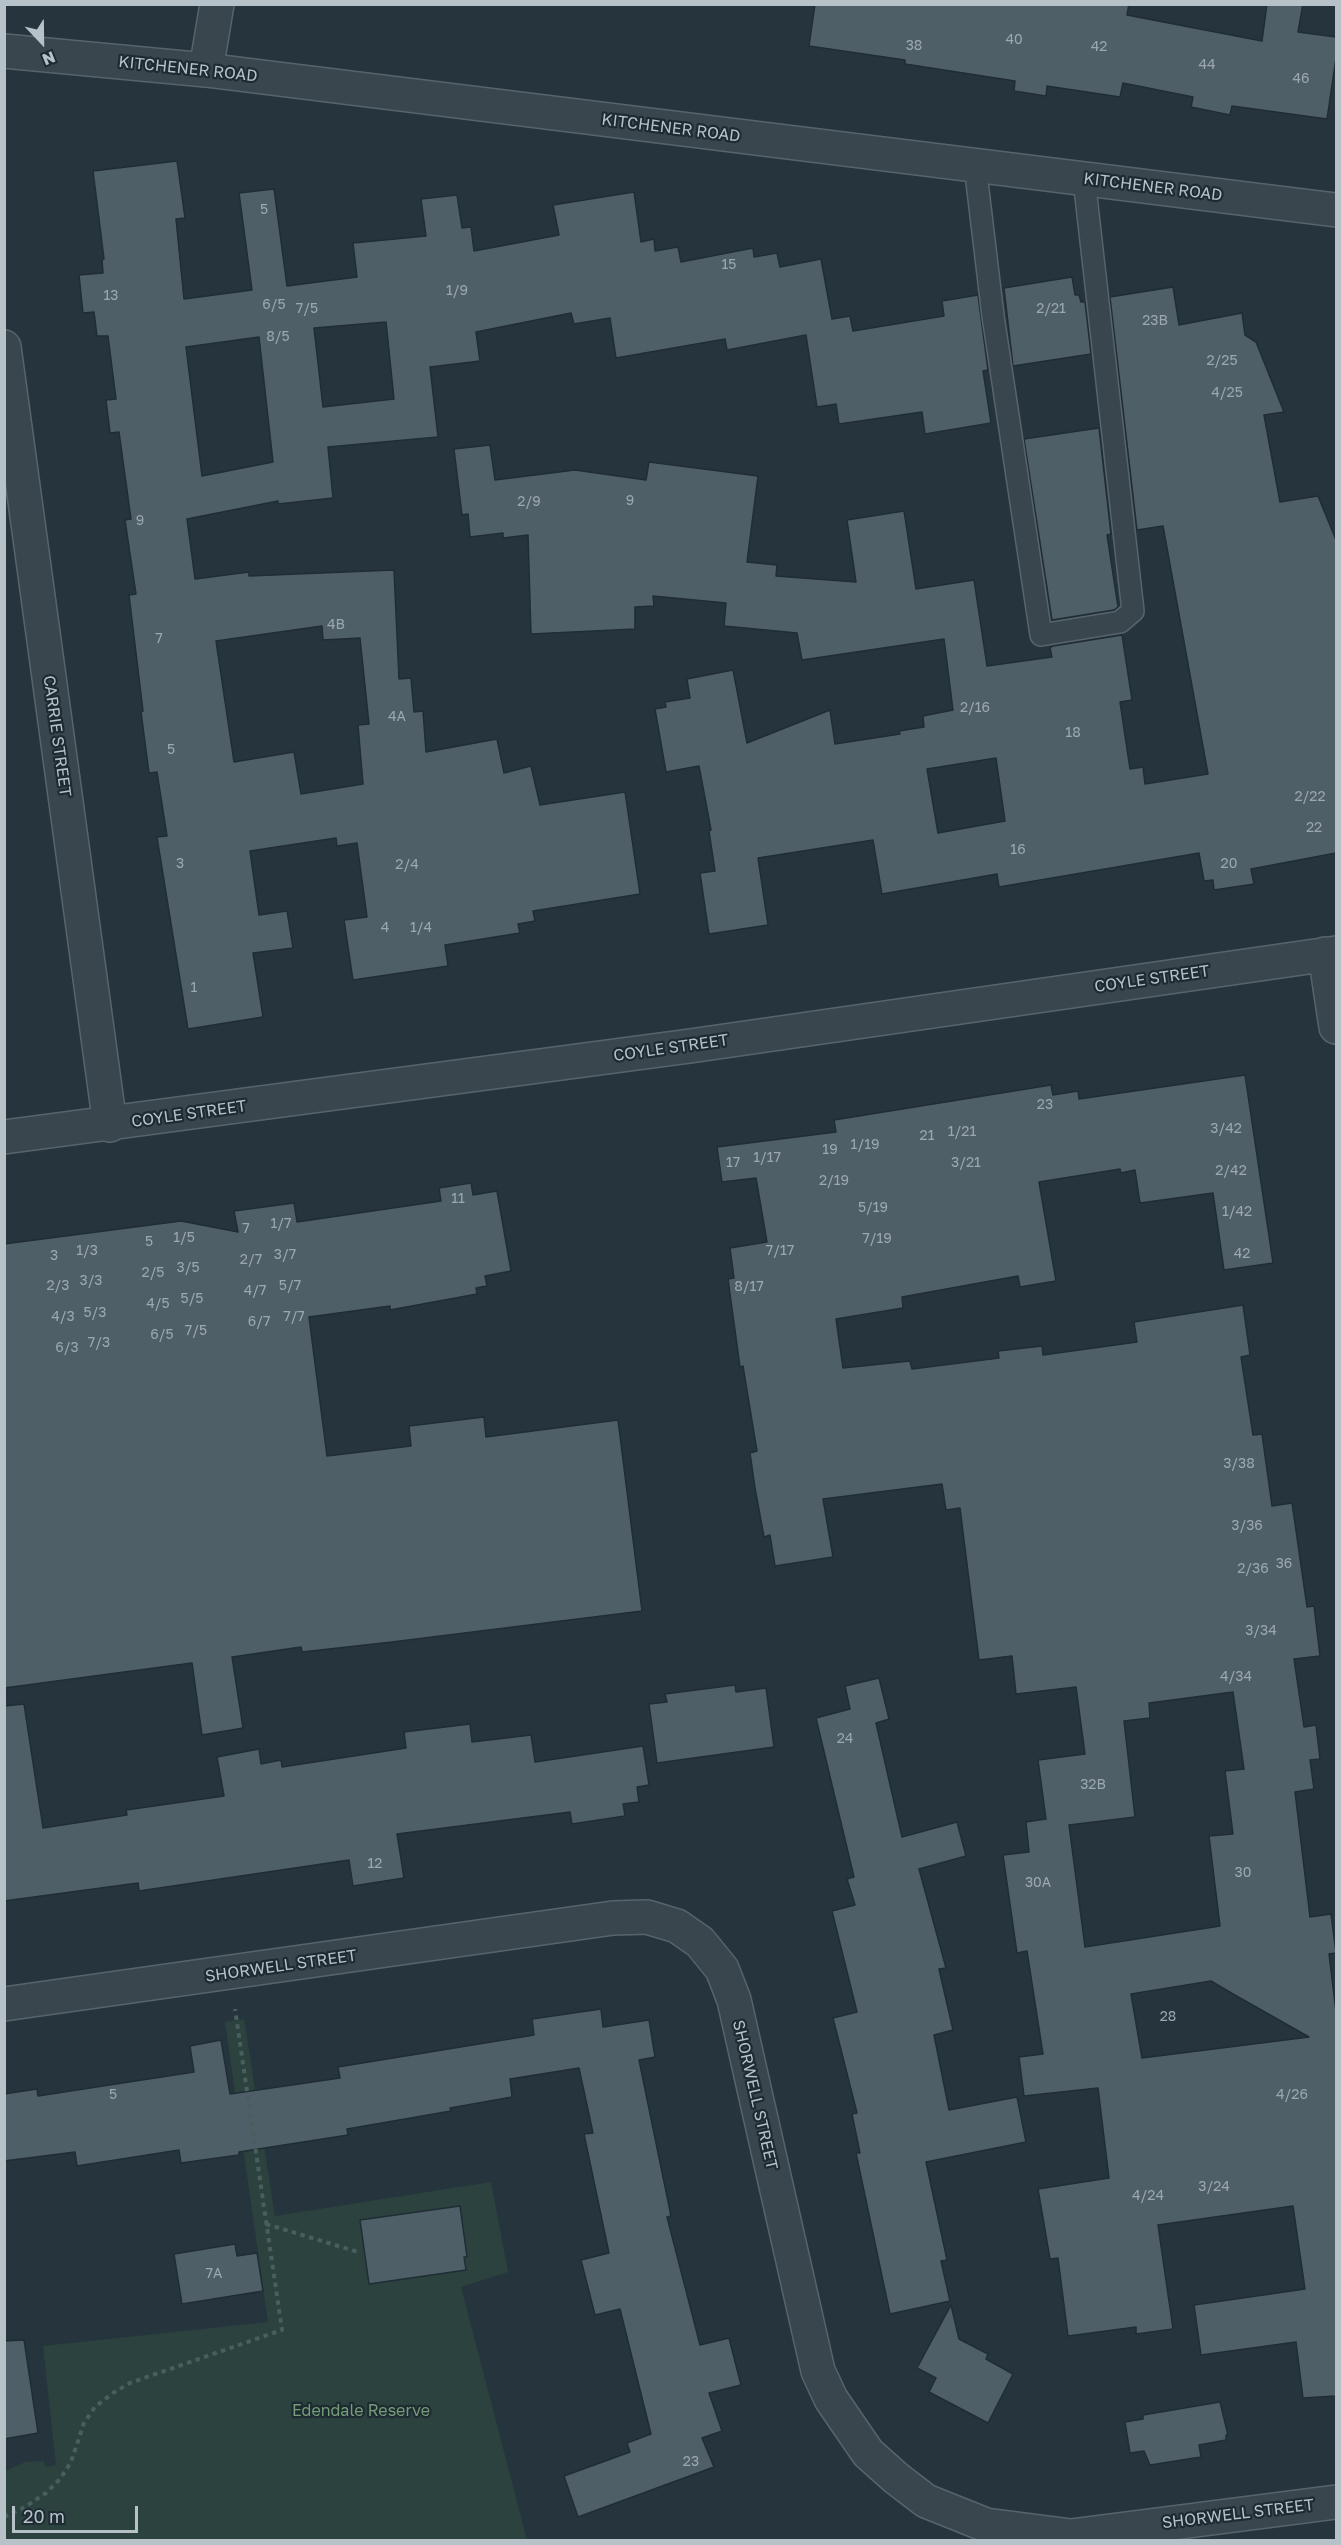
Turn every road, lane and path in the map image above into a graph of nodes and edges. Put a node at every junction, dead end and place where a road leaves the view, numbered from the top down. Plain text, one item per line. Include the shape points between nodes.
1 (217, 4) edge
2 (4, 51) edge
3 (206, 70) junction
4 (975, 165) junction
5 (1084, 178) junction
6 (1336, 210) edge
7 (4, 347) edge
8 (1331, 954) edge
9 (1336, 1027) edge
10 (110, 1125) junction
11 (4, 1137) edge
12 (234, 1999) dead end
13 (4, 2004) edge
14 (266, 2224) junction
15 (358, 2252) dead end
16 (1336, 2502) edge
17 (4, 2517) edge

1 - 3 street
2 - 3 street, KITCHENER ROAD
3 - 4 street, KITCHENER ROAD
4 - 5 street, KITCHENER ROAD
4 - 5 lane via 993,316 1041,635 1120,622 1133,611
5 - 6 street, KITCHENER ROAD
7 - 10 street, CARRIE STREET
8 - 9 street
8 - 10 street, COYLE STREET
10 - 11 street, COYLE STREET
12 - 14 path
13 - 16 street, SHORWELL STREET via 613,1918 647,1917 677,1926 700,1942 722,1969 734,2000 818,2371 831,2399 868,2453 896,2478 926,2501 986,2525 1071,2536
14 - 15 path
14 - 17 path via 282,2330 130,2383 113,2393 95,2407 84,2423 71,2462 60,2479 46,2493

